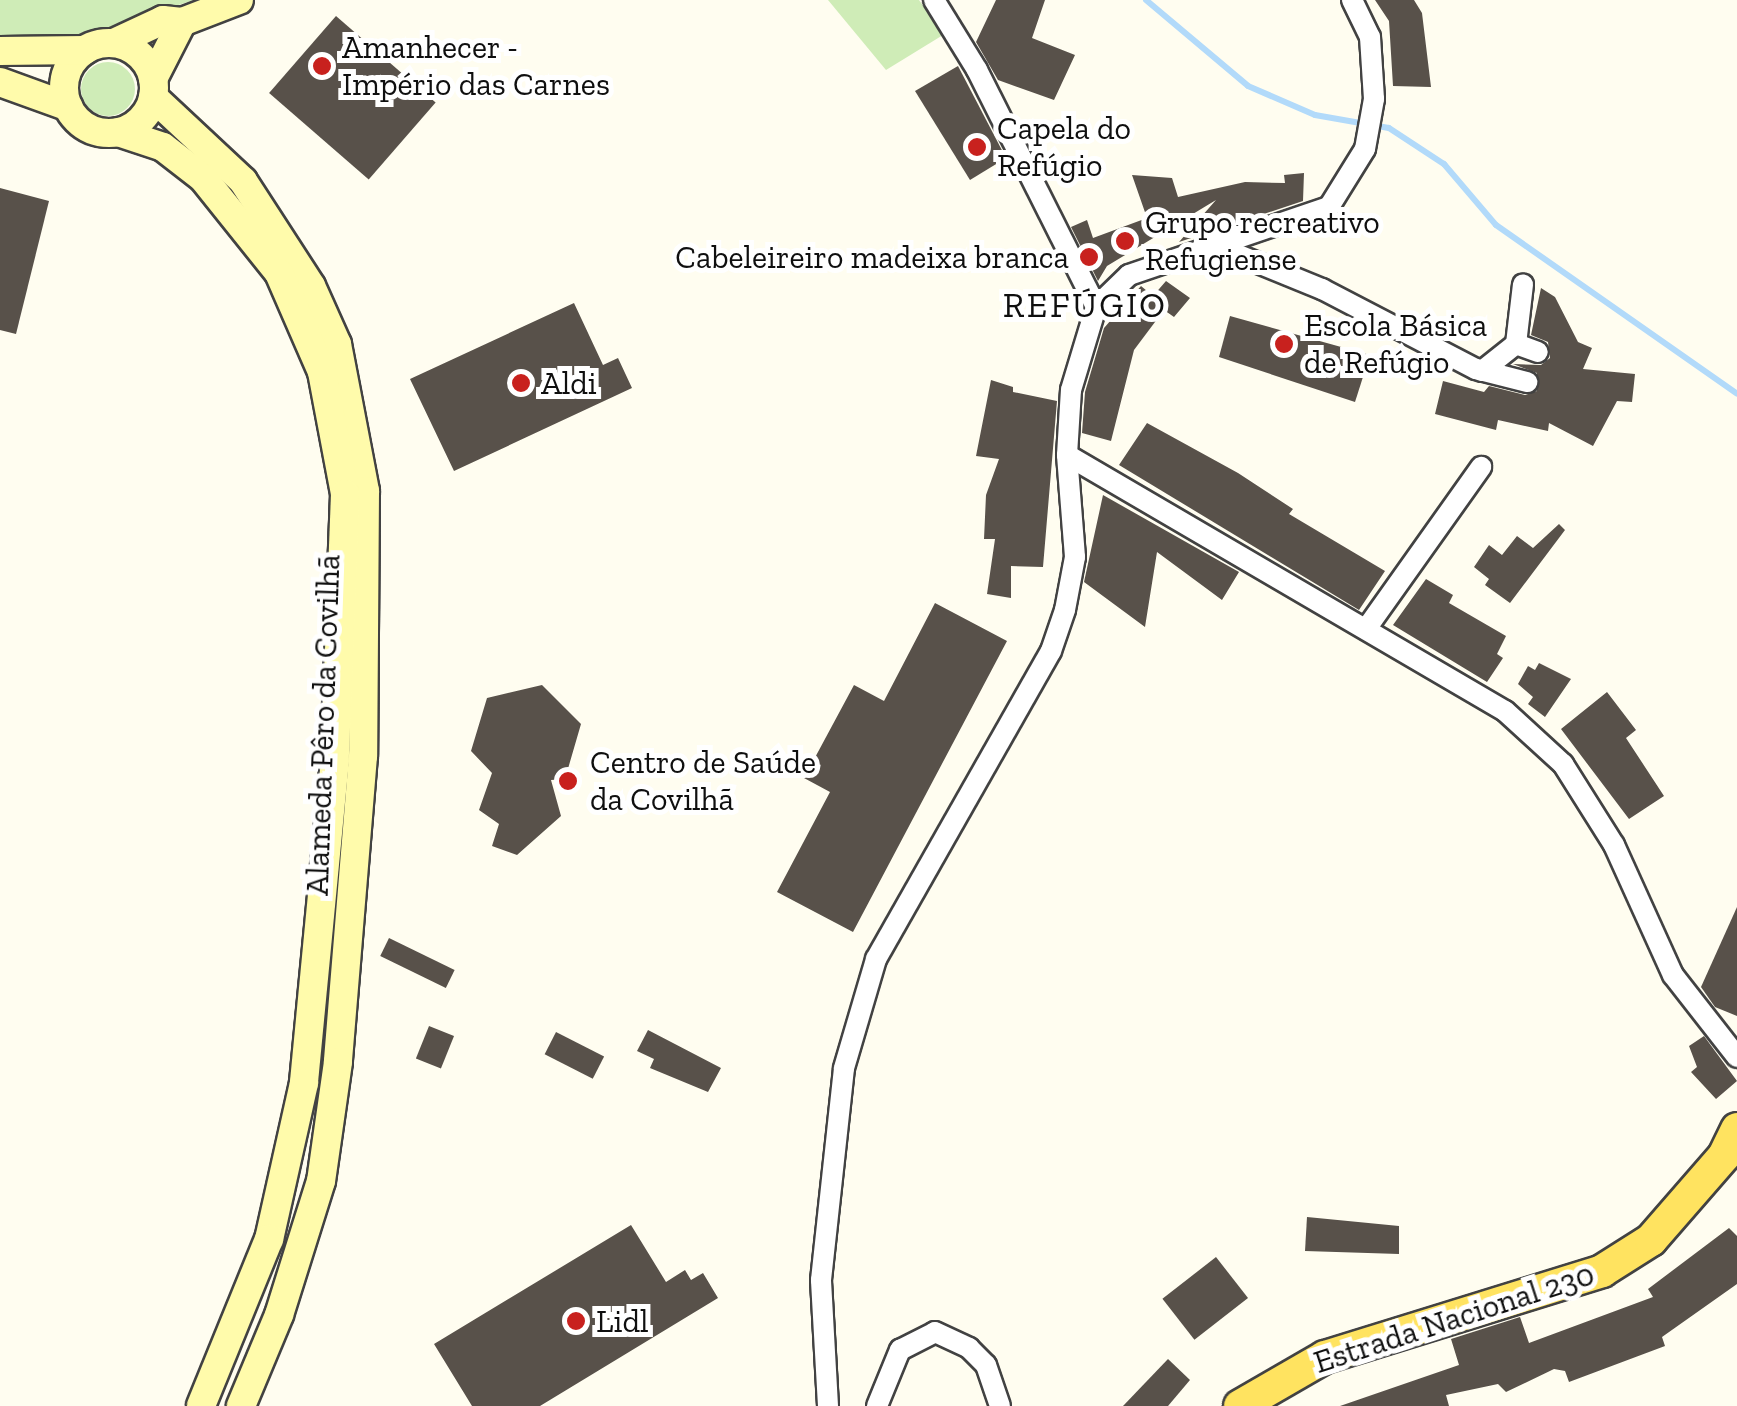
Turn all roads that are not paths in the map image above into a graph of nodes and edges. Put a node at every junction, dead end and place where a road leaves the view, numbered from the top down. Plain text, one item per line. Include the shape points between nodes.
1 (239, 0) edge
2 (934, 0) edge
3 (1352, 0) edge
4 (182, 22) junction
5 (114, 44) junction
6 (85, 50) junction
7 (0, 51) edge
8 (0, 82) edge
9 (153, 88) junction
10 (68, 107) junction
11 (118, 132) junction
12 (1214, 245) junction
13 (1523, 284) dead end
14 (1096, 307) junction
15 (1516, 344) junction
16 (1538, 352) dead end
17 (1482, 370) junction
18 (1527, 382) dead end
19 (1067, 455) junction
20 (1482, 467) dead end
21 (1366, 629) junction
22 (1737, 1057) edge
23 (1737, 1129) edge
24 (202, 1406) edge
25 (240, 1406) edge
26 (828, 1406) edge
27 (878, 1406) edge
28 (1000, 1406) edge
29 (1240, 1406) edge

1 - 4 main road
2 - 14 street via 977,70
3 - 12 street via 1370,38 1372,110 1366,139 1329,207
4 - 5 main road via 163,20
4 - 9 main road
5 - 6 main road
5 - 9 main road, Alameda Pêro da Covilhã via 139,55
6 - 7 main road
6 - 10 main road via 66,72
8 - 10 main road, Alameda Pêro da Covilhã
9 - 11 main road via 140,120
9 - 25 main road, Alameda Pêro da Covilhã via 243,181 311,286 337,344 365,491 363,756 336,1079 321,1181 279,1315
10 - 11 main road, Alameda Pêro da Covilhã via 92,130
11 - 24 main road, Alameda Pêro da Covilhã via 163,148 203,178 279,273 322,372 345,494 334,760 304,1083 269,1238
12 - 14 street via 1129,275
12 - 17 street via 1322,288
13 - 15 street
14 - 19 street via 1071,390
15 - 16 street
15 - 17 street
17 - 18 street
19 - 21 street
19 - 26 street via 1075,557 1051,651 876,959 844,1068 821,1280
20 - 21 street
21 - 22 street via 1505,711 1563,764 1614,844 1673,975
23 - 29 main road, Estrada Nacional 230 via 1724,1156 1651,1240 1602,1271 1325,1357
27 - 28 street via 900,1350 935,1332 969,1348 986,1365

